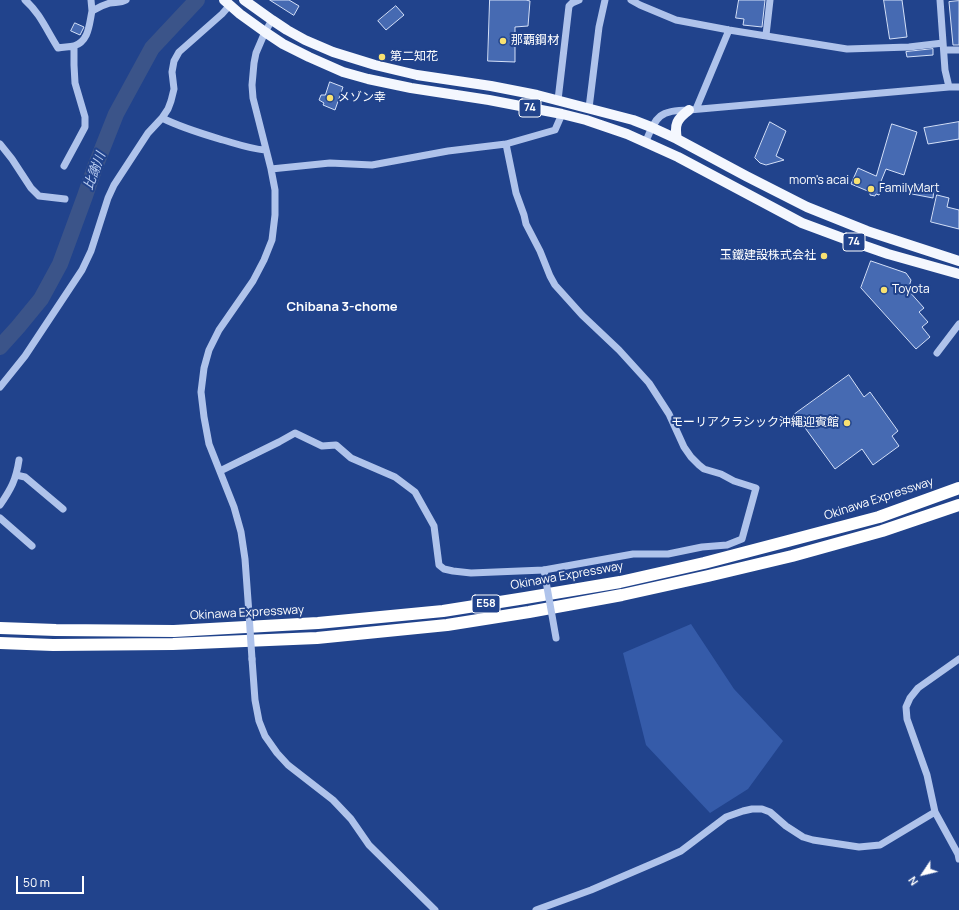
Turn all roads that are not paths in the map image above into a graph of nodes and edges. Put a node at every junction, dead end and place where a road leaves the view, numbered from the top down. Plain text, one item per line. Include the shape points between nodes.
1 (25, 0) edge
2 (91, 0) edge
3 (126, 0) edge
4 (244, 0) edge
5 (579, 0) edge
6 (606, 0) edge
7 (631, 0) edge
8 (770, 0) edge
9 (940, 0) edge
10 (226, 2) edge
11 (92, 11) junction
12 (272, 20) junction
13 (729, 30) junction
14 (265, 32) junction
15 (766, 35) junction
16 (74, 46) junction
17 (944, 47) junction
18 (959, 50) edge
19 (949, 87) junction
20 (959, 87) edge
21 (558, 100) junction
22 (589, 108) junction
23 (692, 109) junction
24 (562, 114) junction
25 (162, 118) junction
26 (651, 127) junction
27 (677, 139) junction
28 (646, 141) junction
29 (0, 144) edge
30 (506, 144) junction
31 (265, 150) junction
32 (64, 166) dead end
33 (271, 169) junction
34 (65, 199) dead end
35 (959, 261) edge
36 (959, 274) edge
37 (959, 324) edge
38 (937, 353) dead end
39 (0, 387) edge
40 (19, 460) dead end
41 (220, 471) junction
42 (16, 475) junction
43 (959, 488) edge
44 (0, 505) edge
45 (959, 505) edge
46 (63, 509) dead end
47 (0, 518) edge
48 (32, 546) dead end
49 (544, 570) junction
50 (0, 628) edge
51 (556, 638) dead end
52 (0, 643) edge
53 (959, 659) edge
54 (935, 812) junction
55 (959, 859) edge
56 (435, 910) edge
57 (536, 910) edge

1 - 16 street via 40,16 58,48
2 - 11 street
3 - 11 street via 110,3
4 - 12 main road, 74
5 - 21 street via 569,6
6 - 22 street via 599,27
7 - 13 street via 676,20
8 - 15 street
9 - 17 street
10 - 14 main road, 74
10 - 25 street via 222,14 179,52 174,61 174,89 168,109
11 - 16 street via 84,40
12 - 14 street
12 - 21 main road, 74 via 312,43 375,65
13 - 15 street
13 - 23 street
14 - 24 main road, 74 via 309,57 343,72 368,79
14 - 31 street via 255,58 252,98
15 - 17 street via 848,49
16 - 32 street via 75,83 85,117 85,128
17 - 18 street
17 - 19 street
19 - 20 street
19 - 23 street
21 - 22 main road, 74
22 - 26 main road, 74
23 - 26 street via 664,113
23 - 27 main road via 680,116 675,130
24 - 28 main road, 74
24 - 30 street via 555,130
25 - 31 street via 198,132
25 - 39 street via 148,133 114,185 82,270 25,356
26 - 27 main road, 74
26 - 28 street
27 - 35 main road, 74 via 807,207 867,231
28 - 36 main road, 74 via 802,222 888,254
29 - 34 street via 39,196
30 - 33 street via 372,164 330,163
30 - 49 street via 516,193 526,224 555,284 649,383 669,414 691,457 704,469 756,488 742,539 727,545 668,554 633,554
31 - 33 street
33 - 41 street via 276,190 272,240 253,281 219,330 204,368 201,392 204,417 209,444
37 - 38 street
40 - 42 street
41 - 49 street via 295,433 322,446 336,445 351,458 395,477 415,492 434,526 439,565 444,569 471,574
41 - 56 street, bridge via 241,532 255,700 265,736 288,765 333,800 351,819 369,845
42 - 44 street
42 - 46 street via 25,477
43 - 50 highway, Okinawa Expressway / E58 via 879,517 704,563 620,582 444,611 318,623 174,631
45 - 52 highway, E58 via 882,531 708,576 529,612 447,625 317,638 173,644
47 - 48 street
49 - 51 street, bridge
53 - 54 street via 918,688 906,707 907,719 927,775
54 - 55 street
54 - 57 street via 880,845 859,847 803,837 770,812 762,809 742,811 726,817 681,851 591,890

